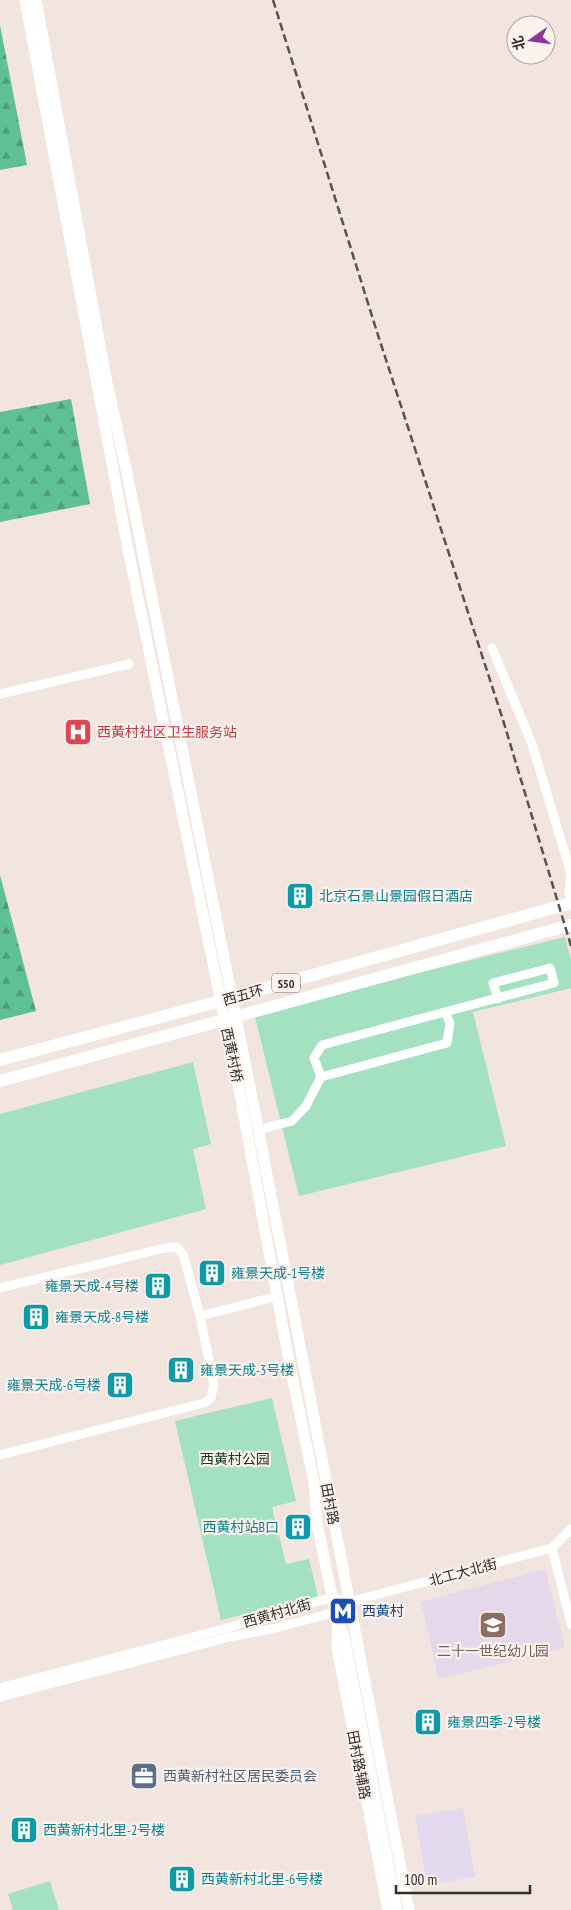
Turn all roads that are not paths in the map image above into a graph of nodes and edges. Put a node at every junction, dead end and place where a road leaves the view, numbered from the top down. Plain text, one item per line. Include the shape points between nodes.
1 (25, 0) edge
2 (36, 0) edge
3 (492, 648) dead end
4 (129, 664) dead end
5 (0, 694) edge
6 (571, 870) edge
7 (570, 898) edge
8 (210, 921) junction
9 (571, 925) edge
10 (498, 998) junction
11 (445, 1012) junction
12 (0, 1060) edge
13 (321, 1077) junction
14 (0, 1081) edge
15 (246, 1098) junction
16 (258, 1130) junction
17 (0, 1288) edge
18 (278, 1296) junction
19 (200, 1316) junction
20 (0, 1455) edge
21 (571, 1529) edge
22 (552, 1548) junction
23 (334, 1598) junction
24 (349, 1602) junction
25 (570, 1615) edge
26 (337, 1616) junction
27 (571, 1624) edge
28 (0, 1688) edge
29 (0, 1697) edge
30 (387, 1910) edge
31 (397, 1910) edge
32 (409, 1910) edge

1 - 8 main road via 128,549
2 - 8 main road
3 - 6 street via 532,744
4 - 5 street
6 - 7 street
7 - 12 highway, 西五环 / S50 via 202,1006
8 - 15 main road, 西黄村桥
9 - 14 highway, 西五环 / S50
10 - 10 street via 554,983 550,968 494,983
10 - 11 street
11 - 13 street via 450,1023 447,1043
11 - 13 street via 322,1045 314,1058
13 - 16 street via 306,1106 292,1121
15 - 16 main road, 田村路
15 - 18 main road, 田村路
16 - 24 main road, 田村路
17 - 19 street via 176,1247 183,1254
18 - 19 street
18 - 23 main road, 田村路 via 314,1482 317,1524
19 - 20 street via 214,1384 208,1401
21 - 22 street
22 - 24 street, 北工大北街
22 - 25 street
23 - 24 street
23 - 26 main road, 田村路
23 - 28 street, 西黄村北街
24 - 26 street, 西黄村北街
24 - 32 main road, 田村路
25 - 27 street
26 - 29 street, 西黄村北街 via 230,1637
26 - 30 street, 田村路辅路 via 336,1648
26 - 31 main road, 田村路 via 344,1636

